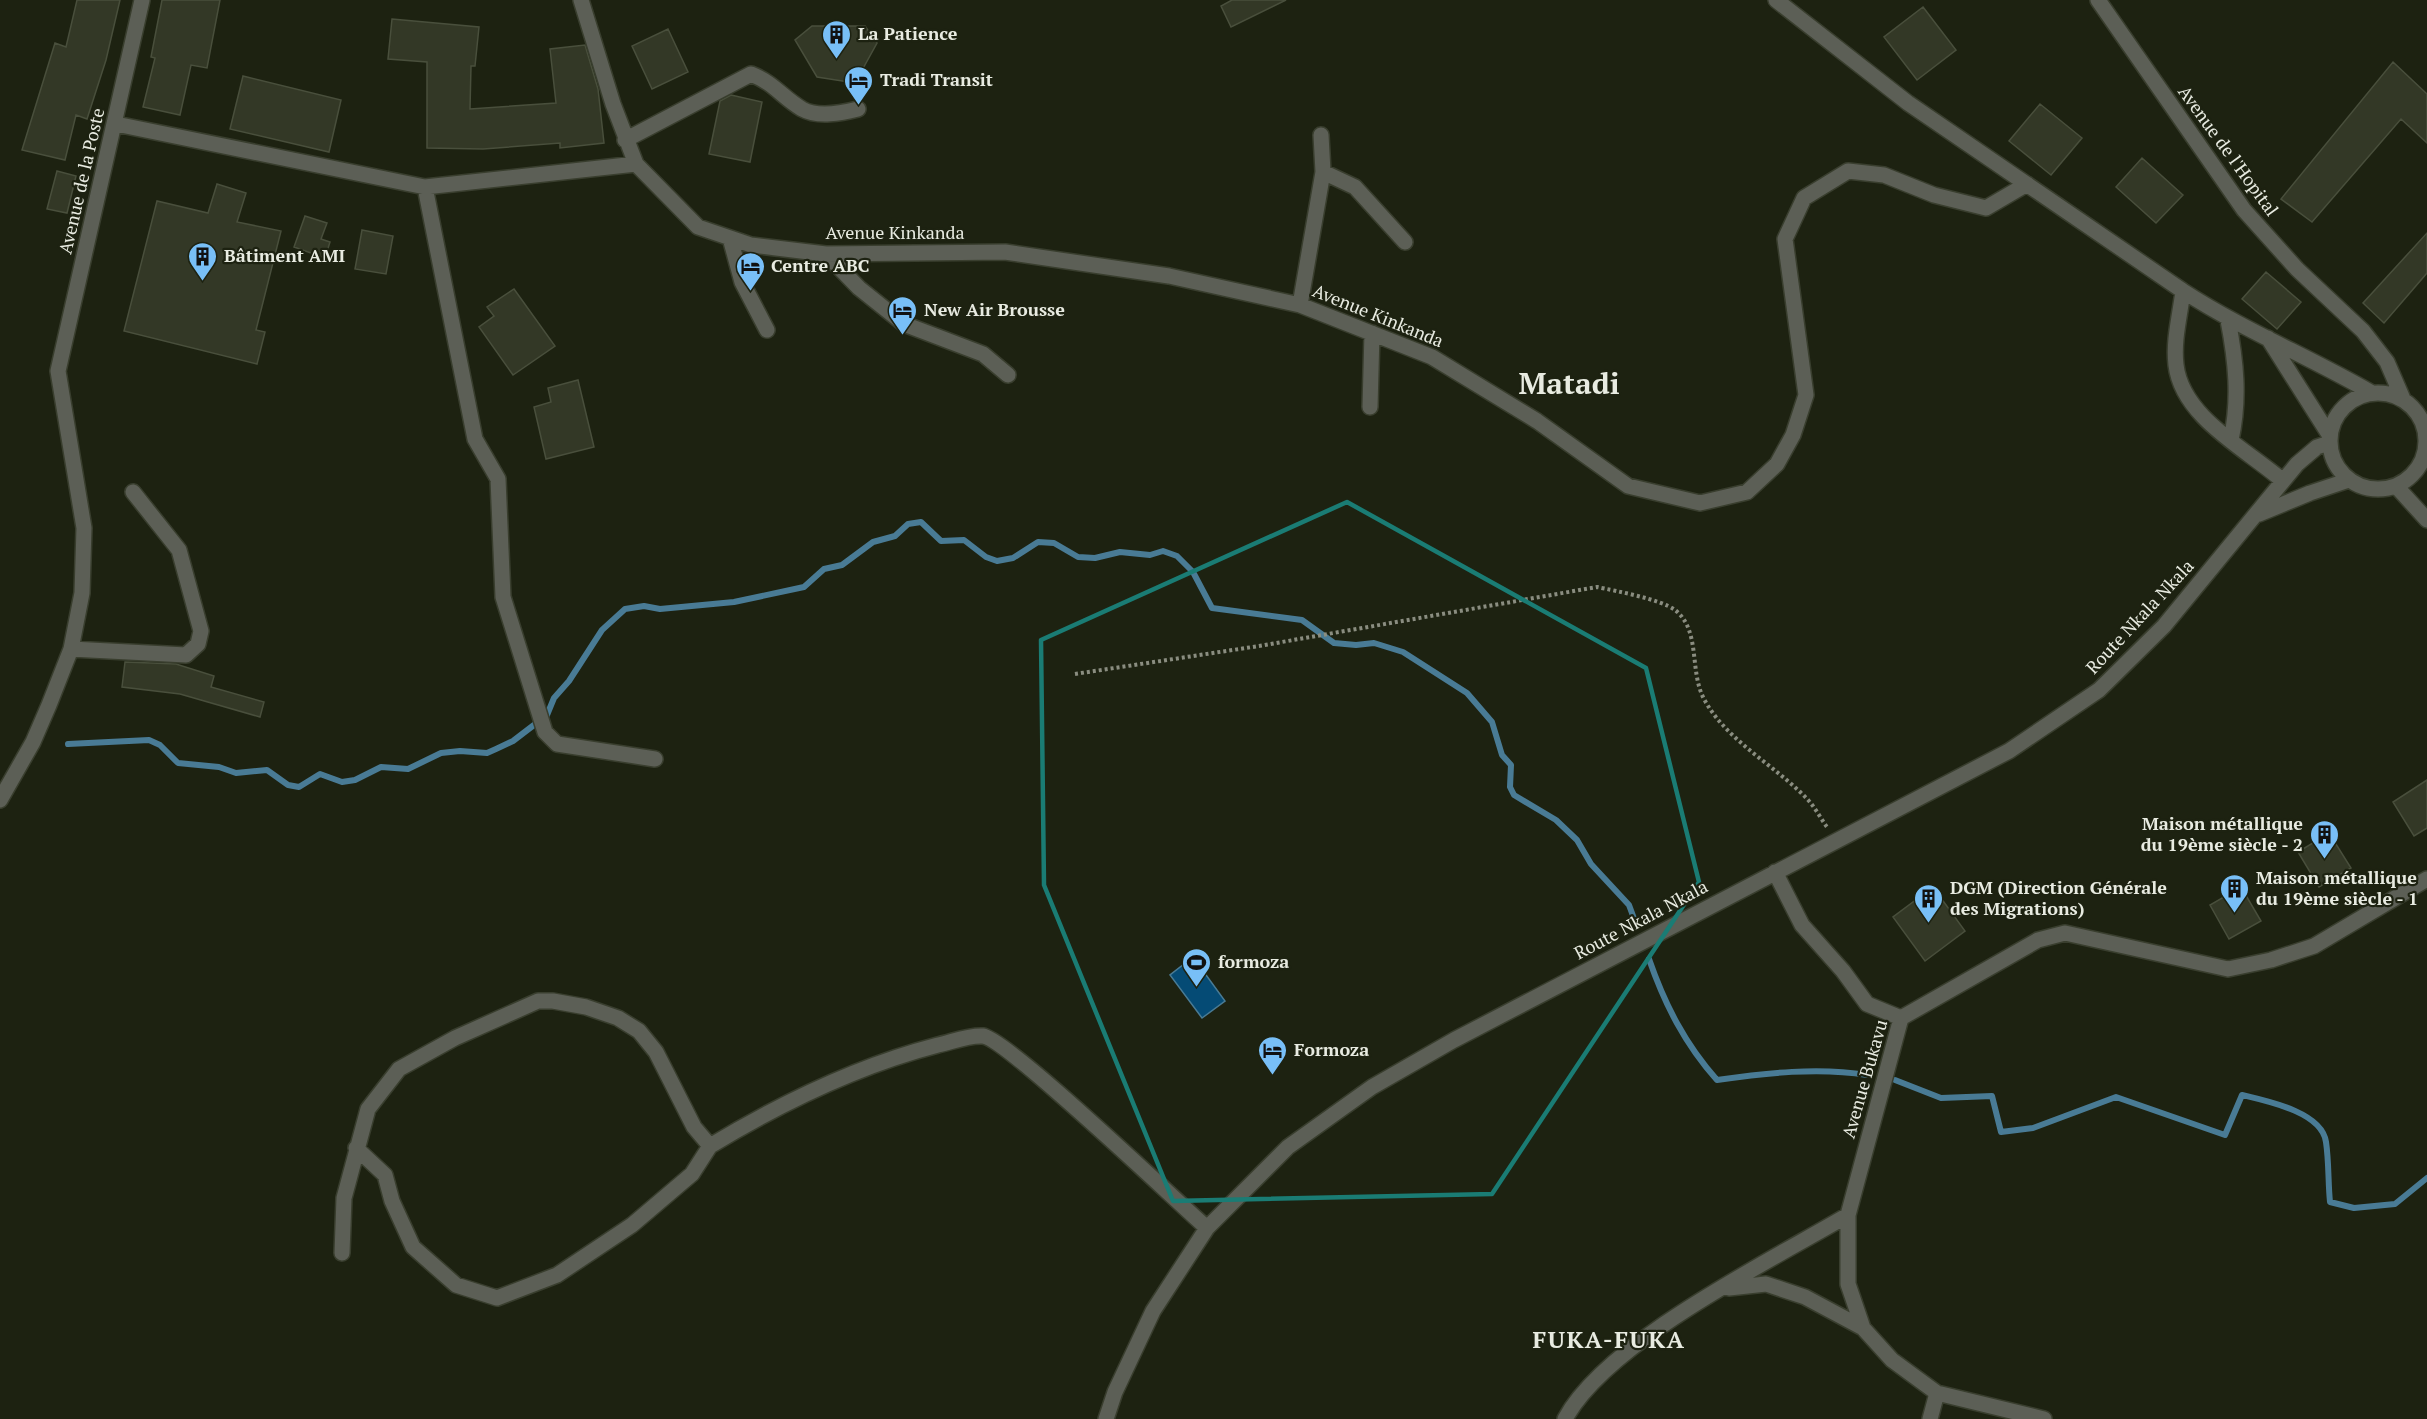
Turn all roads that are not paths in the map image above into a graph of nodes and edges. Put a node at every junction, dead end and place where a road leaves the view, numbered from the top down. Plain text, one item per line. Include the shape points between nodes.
1 (142, 0) edge
2 (581, 0) edge
3 (1776, 0) edge
4 (2097, 0) edge
5 (858, 109) dead end
6 (116, 124) junction
7 (1321, 135) dead end
8 (625, 140) junction
9 (636, 164) junction
10 (1323, 172) junction
11 (2027, 184) junction
12 (425, 187) junction
13 (730, 238) junction
14 (1405, 242) dead end
15 (826, 255) junction
16 (2183, 291) junction
17 (1300, 305) junction
18 (2228, 320) junction
19 (767, 330) dead end
20 (1372, 333) junction
21 (2268, 338) junction
22 (1008, 375) dead end
23 (2372, 393) junction
24 (2403, 399) junction
25 (1370, 407) dead end
26 (2427, 438) edge
27 (2330, 439) junction
28 (2231, 440) junction
29 (2349, 480) junction
30 (2283, 481) junction
31 (2396, 486) junction
32 (133, 492) dead end
33 (2259, 514) junction
34 (2427, 520) edge
35 (71, 650) junction
36 (655, 759) dead end
37 (0, 800) edge
38 (1775, 872) junction
39 (2427, 879) edge
40 (1901, 1018) junction
41 (710, 1146) junction
42 (356, 1148) junction
43 (1848, 1215) junction
44 (1206, 1228) junction
45 (342, 1253) dead end
46 (1722, 1288) junction
47 (1863, 1329) junction
48 (1937, 1393) junction
49 (1106, 1419) edge
50 (1565, 1419) edge
51 (1930, 1419) edge
52 (2044, 1419) edge

1 - 6 street, Avenue de la Poste
2 - 8 street, Avenue Kinkanda
3 - 11 street via 1908,103
4 - 24 street, Avenue de l'Hopital via 2244,210 2297,269 2363,331 2387,362
5 - 8 street via 836,114 803,110 768,81 751,74
6 - 12 street
6 - 35 street, Avenue de la Poste via 58,371 86,548
7 - 10 street
8 - 9 street, Avenue Kinkanda
9 - 12 street
9 - 13 street, Avenue Kinkanda via 698,227
10 - 14 street via 1355,186
10 - 17 street
11 - 16 street
11 - 20 street, Avenue Kinkanda via 1986,208 1934,195 1884,175 1848,171 1804,198 1785,239 1806,395 1793,435 1777,464 1747,492 1700,503 1628,486 1537,421 1432,357
12 - 36 street via 475,439 498,479 503,597 545,732 557,744
13 - 15 street, Avenue Kinkanda via 751,245
13 - 19 street via 742,282
15 - 17 street, Avenue Kinkanda via 1005,252 1169,276
15 - 22 street via 904,324 983,354
16 - 18 street
16 - 28 street via 2176,357 2182,389 2195,409
17 - 20 street, Avenue Kinkanda
18 - 21 street
18 - 28 street via 2237,370 2236,417
20 - 25 street
21 - 23 street
21 - 27 street
23 - 24 street via 2388,393
23 - 27 street via 2357,397 2344,407 2334,420
24 - 26 street via 2423,422
26 - 31 street via 2424,458 2413,475
27 - 29 street via 2337,468
27 - 30 street, Route Nkala Nkala via 2307,454
28 - 30 street
29 - 31 street via 2363,488 2380,490
29 - 33 street
30 - 33 street, Route Nkala Nkala
31 - 34 street
32 - 35 street via 179,549 201,631 198,644 186,655
33 - 38 street, Route Nkala Nkala via 2164,626 2099,690 2009,751
35 - 37 street via 33,742
38 - 40 street via 1802,925 1844,971 1867,1004
38 - 44 street, Route Nkala Nkala via 1372,1088 1288,1147
39 - 40 street, Avenue Bukavu via 2314,946 2228,969 2065,933 2038,940
40 - 43 street, Avenue Bukavu
41 - 42 street via 692,1174 633,1225 557,1275 497,1298 456,1285 413,1247 392,1201 385,1174
41 - 42 street via 694,1127 656,1052 639,1031 618,1018 553,1000 538,1001 455,1038 399,1069 368,1109
41 - 44 street via 851,1072 922,1049 984,1036 1003,1046
42 - 45 street via 344,1198
43 - 46 street
43 - 47 street, Avenue Bukavu via 1848,1284
44 - 49 street, Route Nkala Nkala via 1153,1311
46 - 47 street via 1766,1284 1805,1297
46 - 50 street via 1639,1342 1601,1374
47 - 48 street, Avenue Bukavu via 1892,1360
48 - 51 street
48 - 52 street, Avenue Bukavu

